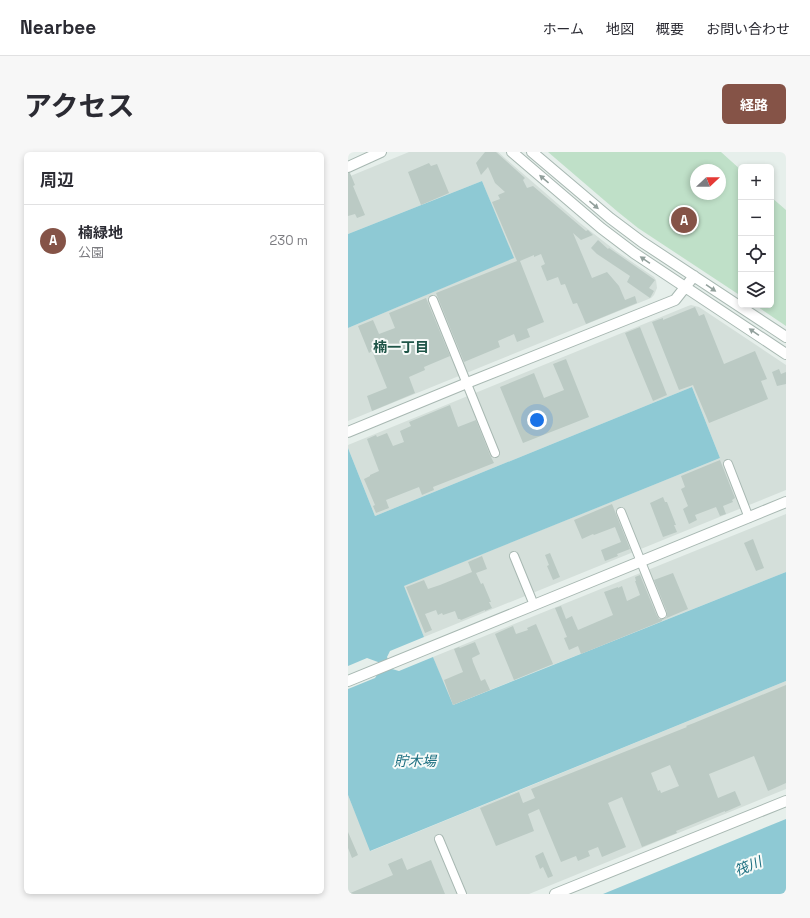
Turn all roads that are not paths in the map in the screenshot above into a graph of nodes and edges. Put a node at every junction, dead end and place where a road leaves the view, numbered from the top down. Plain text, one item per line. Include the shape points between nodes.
1 (381, 152) edge
2 (512, 152) edge
3 (532, 152) edge
4 (348, 166) edge
5 (694, 276) junction
6 (685, 287) junction
7 (433, 300) dead end
8 (786, 337) edge
9 (786, 354) edge
10 (466, 383) junction
11 (348, 432) edge
12 (495, 453) dead end
13 (728, 464) dead end
14 (786, 502) edge
15 (621, 512) dead end
16 (749, 518) junction
17 (514, 556) dead end
18 (641, 561) junction
19 (534, 605) junction
20 (662, 614) dead end
21 (352, 680) edge
22 (786, 801) edge
23 (439, 839) dead end
24 (462, 894) edge
25 (555, 894) edge

1 - 4 street
6 -> 2 street via 601,228
3 -> 5 street via 610,218
5 - 6 street
5 -> 8 street
9 -> 6 street
6 - 10 street via 675,300
7 - 10 street
10 - 11 street
10 - 12 street
13 - 16 street
14 - 16 street
15 - 18 street
16 - 18 street
17 - 19 street
18 - 19 street
18 - 20 street
19 - 21 street
22 - 25 street
23 - 24 street

